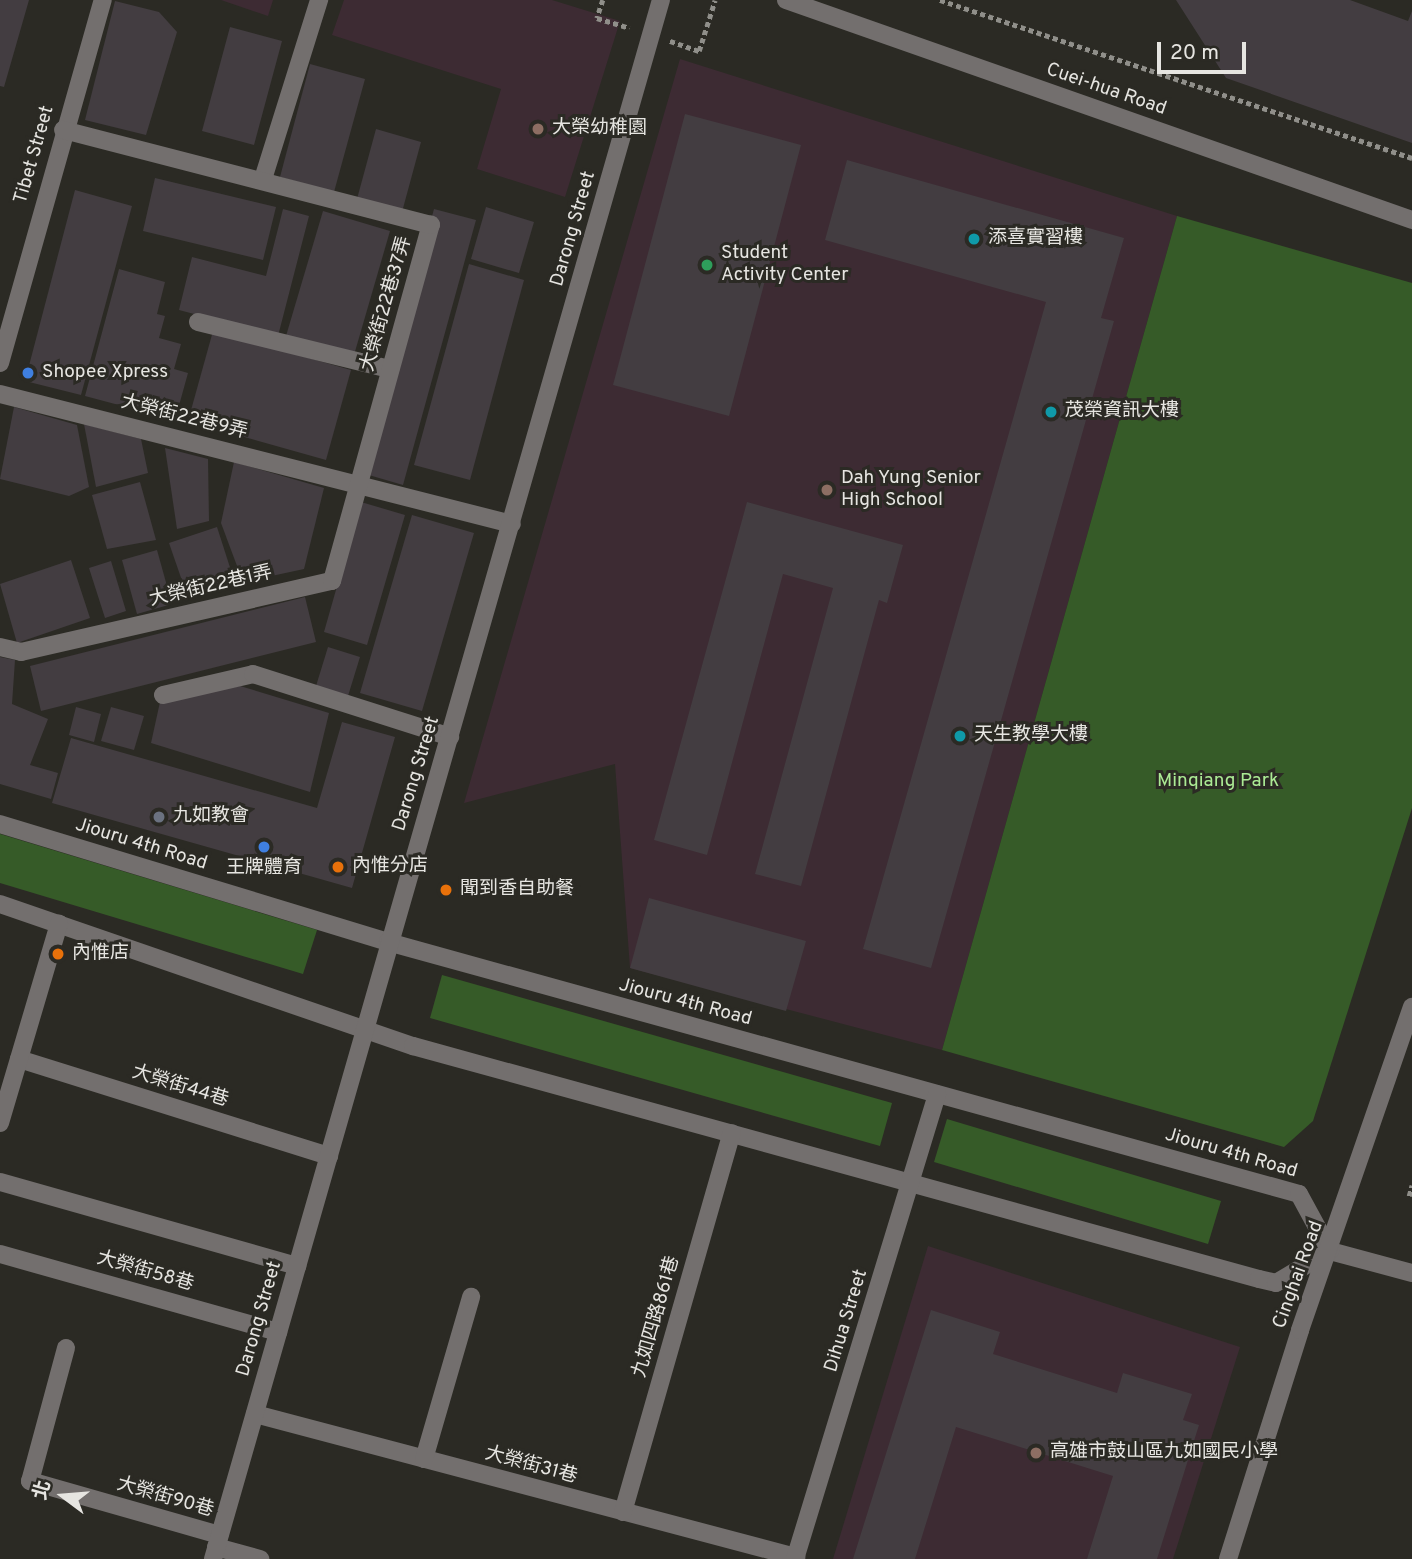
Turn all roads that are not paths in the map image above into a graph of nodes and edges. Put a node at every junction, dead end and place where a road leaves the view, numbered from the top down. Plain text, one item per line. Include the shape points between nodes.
1 (103, 0) edge
2 (319, 0) edge
3 (661, 0) edge
4 (786, 0) edge
5 (63, 130) junction
6 (263, 179) junction
7 (1412, 220) edge
8 (198, 322) dead end
9 (0, 363) edge
10 (390, 369) junction
11 (0, 394) edge
12 (358, 482) junction
13 (512, 524) junction
14 (0, 647) edge
15 (163, 695) dead end
16 (450, 737) junction
17 (0, 824) edge
18 (0, 904) edge
19 (59, 923) junction
20 (388, 942) junction
21 (1412, 1007) edge
22 (363, 1030) junction
23 (19, 1059) junction
24 (937, 1094) junction
25 (0, 1123) edge
26 (732, 1133) junction
27 (329, 1156) junction
28 (0, 1182) edge
29 (912, 1184) junction
30 (1330, 1251) junction
31 (0, 1254) edge
32 (297, 1266) junction
33 (1412, 1273) edge
34 (471, 1297) dead end
35 (278, 1332) junction
36 (66, 1348) dead end
37 (255, 1414) junction
38 (424, 1459) junction
39 (623, 1512) junction
40 (216, 1547) edge
41 (796, 1558) edge
42 (260, 1559) edge
43 (1228, 1559) edge

1 - 5 street, Tibet Street
2 - 6 street
3 - 13 street, Darong Street
4 - 7 street, Cuei-hua Road
5 - 6 street, 大榮街22巷37弄
5 - 9 street, Tibet Street
6 - 10 street, 大榮街22巷37弄 via 431,225
8 - 10 street
10 - 12 street, 大榮街22巷37弄
11 - 12 street, 大榮街22巷9弄
12 - 13 street, 大榮街22巷9弄
12 - 14 street, 大榮街22巷1弄 via 332,581 21,652
13 - 16 street, Darong Street
15 - 16 street via 253,674
16 - 20 street, Darong Street
17 - 20 street, Jiouru 4th Road
18 - 19 street
19 - 22 street
19 - 23 street
20 - 22 street, Darong Street
20 - 24 street, Jiouru 4th Road
21 - 30 street, Cinghai Road
22 - 26 street
22 - 27 street, Darong Street
23 - 25 street
23 - 27 street, 大榮街44巷
24 - 29 street, Dihua Street
24 - 30 street, Jiouru 4th Road via 1299,1194
26 - 29 street
26 - 39 street, 九如四路861巷
27 - 32 street, Darong Street
28 - 32 street
29 - 30 street via 1276,1283
29 - 41 street, Dihua Street
30 - 33 street
30 - 43 street, Cinghai Road
31 - 35 street, 大榮街58巷
32 - 35 street, Darong Street
34 - 38 street
35 - 37 street, Darong Street
36 - 40 street, 大榮街90巷 via 30,1481
37 - 38 street, 大榮街31巷
37 - 40 street, Darong Street
38 - 39 street, 大榮街31巷
39 - 41 street, 大榮街31巷
40 - 42 street

